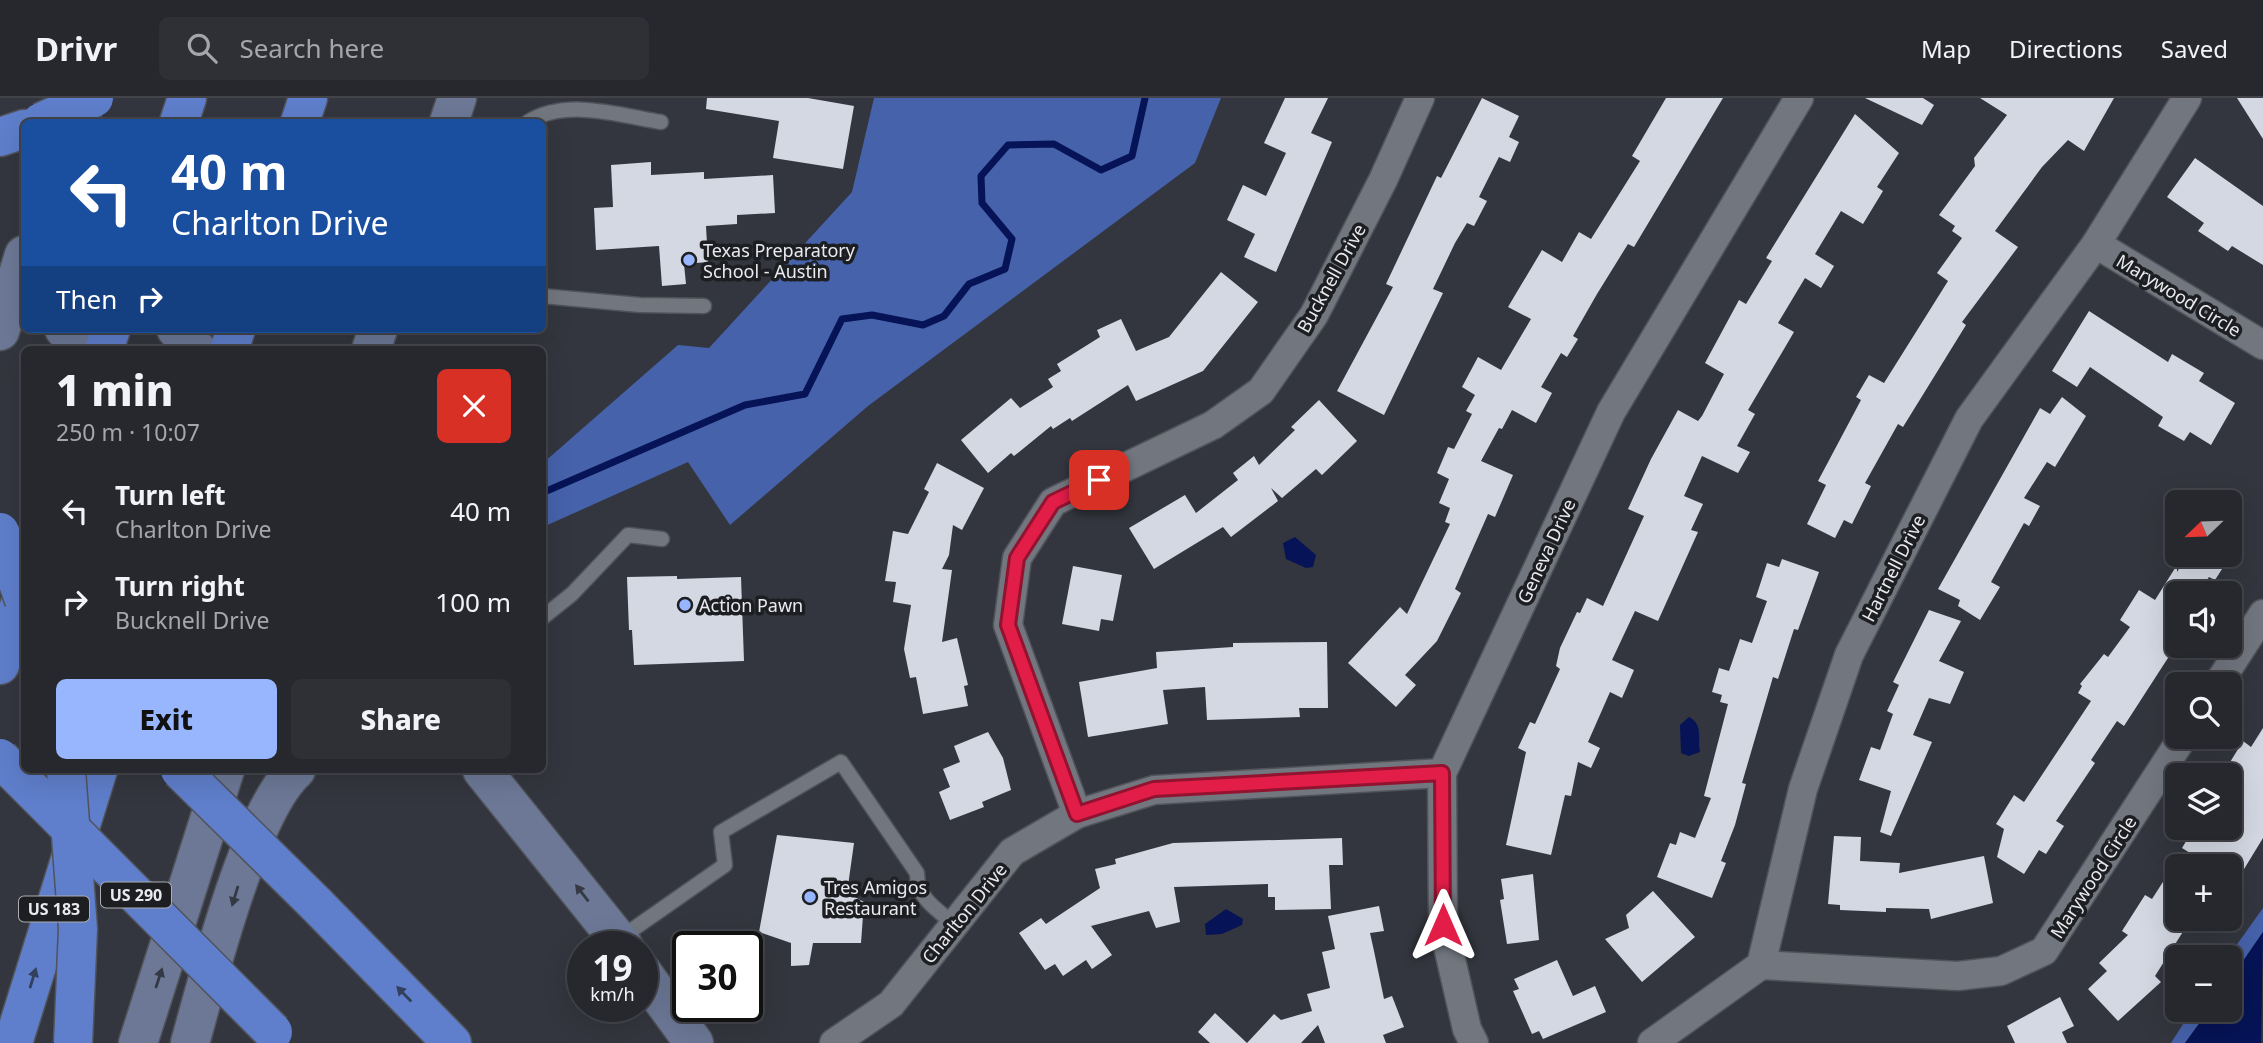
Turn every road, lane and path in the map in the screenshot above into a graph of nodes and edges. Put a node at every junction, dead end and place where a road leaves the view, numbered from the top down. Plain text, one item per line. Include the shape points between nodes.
1 (74, 98) edge
2 (94, 98) edge
3 (187, 98) edge
4 (308, 98) edge
5 (457, 98) edge
6 (1420, 98) edge
7 (1799, 98) edge
8 (2187, 98) edge
9 (48, 119) edge
10 (68, 119) edge
11 (180, 119) edge
12 (301, 119) edge
13 (450, 119) edge
14 (535, 119) edge
15 (661, 122) dead end
16 (21, 130) edge
17 (0, 137) edge
18 (2096, 244) junction
19 (17, 271) edge
20 (546, 296) edge
21 (704, 306) dead end
22 (0, 331) edge
23 (68, 333) edge
24 (180, 333) edge
25 (2263, 345) edge
26 (81, 346) edge
27 (193, 346) edge
28 (0, 533) edge
29 (662, 539) dead end
30 (0, 592) edge
31 (21, 592) edge
32 (21, 600) edge
33 (21, 613) edge
34 (2263, 614) edge
35 (546, 615) edge
36 (0, 665) edge
37 (2225, 672) edge
38 (2175, 749) edge
39 (0, 758) edge
40 (66, 773) edge
41 (97, 773) edge
42 (183, 773) edge
43 (224, 773) edge
44 (294, 773) edge
45 (1442, 773) junction
46 (483, 774) edge
47 (1077, 814) junction
48 (954, 924) junction
49 (611, 931) edge
50 (637, 931) edge
51 (1761, 965) junction
52 (658, 994) edge
53 (279, 1037) edge
54 (836, 1042) edge
55 (13, 1043) edge
56 (73, 1043) edge
57 (138, 1043) edge
58 (190, 1043) edge
59 (452, 1043) edge
60 (694, 1043) edge
61 (1474, 1043) edge
62 (1652, 1043) edge

1 - 10 main road
2 - 9 highway, bridge
3 - 11 highway
4 - 12 highway
5 - 13 main road
6 - 47 street, Bucknell Drive via 1314,315 1261,391 1213,425 1053,502 1017,558 1008,625
7 - 45 street, Geneva Drive via 1611,412
8 - 18 street, Hartnell Drive
14 - 15 lane via 575,108
16 - 17 highway
18 - 25 street, Marywood Circle
18 - 51 street, Hartnell Drive via 1969,419 1849,654 1803,789
19 - 22 main road
20 - 21 lane
23 - 26 main road
24 - 27 main road
28 - 31 highway, bridge
29 - 35 lane via 628,536
30 - 33 highway
32 - 36 highway
34 - 37 street
38 - 51 street, Marywood Circle via 2044,951 2001,971 1958,976
39 - 53 highway, US 290, bridge
40 - 56 highway, bridge via 78,929
55 -> 41 highway, US 183
59 -> 42 highway, bridge
57 -> 43 main road
44 -> 58 main road via 266,811
45 - 47 street, Charlton Drive via 1154,789
45 - 61 street, Geneva Drive via 1443,925
49 -> 46 main road
47 - 48 street, Charlton Drive via 1012,852
48 - 50 lane via 921,894 917,873 841,762 721,832 725,864
48 - 54 street, Charlton Drive via 891,1004
51 - 62 street
52 - 60 main road

